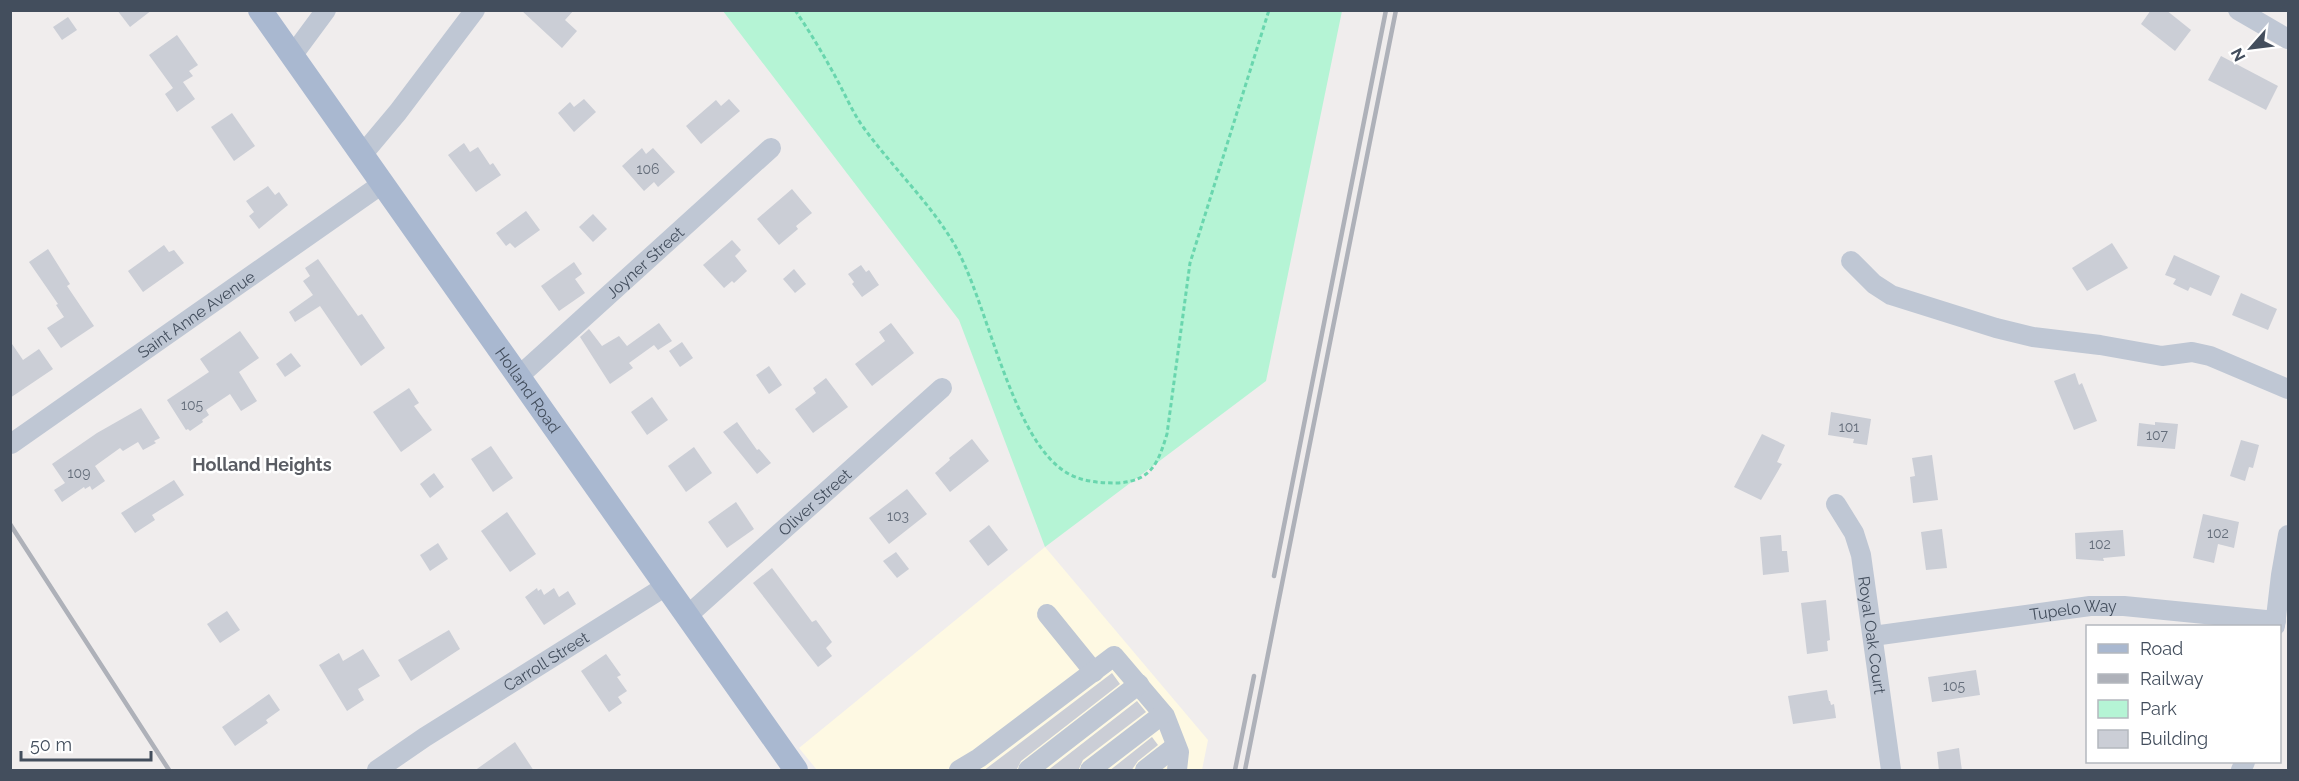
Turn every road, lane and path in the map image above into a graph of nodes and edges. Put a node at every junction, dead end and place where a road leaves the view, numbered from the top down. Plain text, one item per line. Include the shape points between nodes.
1 (260, 10) edge
2 (326, 10) edge
3 (475, 10) edge
4 (795, 10) edge
5 (1269, 10) edge
6 (2238, 10) edge
7 (2289, 39) edge
8 (292, 56) junction
9 (771, 148) dead end
10 (362, 155) junction
11 (382, 184) junction
12 (1851, 261) dead end
13 (518, 377) junction
14 (942, 388) dead end
15 (2289, 389) edge
16 (11, 444) edge
17 (1836, 504) dead end
18 (2289, 535) edge
19 (666, 586) junction
20 (1047, 614) dead end
21 (687, 616) junction
22 (2275, 624) edge
23 (1873, 636) junction
24 (1094, 672) junction
25 (1139, 684) junction
26 (1163, 714) junction
27 (1176, 746) junction
28 (377, 771) edge
29 (796, 771) edge
30 (959, 771) edge
31 (1028, 771) edge
32 (1090, 771) edge
33 (1144, 771) edge
34 (1177, 771) edge
35 (1891, 771) edge

1 - 8 main road, Holland Road
2 - 8 street
3 - 10 street
4 - 5 path via 861,123 954,244 1034,439 1068,474 1101,483 1146,476 1160,458 1167,434 1190,263
6 - 7 street
8 - 10 main road, Holland Road
9 - 13 street, Joyner Street
10 - 11 main road, Holland Road
11 - 13 main road, Holland Road
11 - 16 street, Saint Anne Avenue
12 - 15 street via 1891,295 1996,328 2162,356 2192,352
13 - 19 main road, Holland Road
14 - 21 street, Oliver Street
17 - 23 street, Royal Oak Court via 1862,555
18 - 22 street
19 - 21 main road, Holland Road
19 - 28 street, Carroll Street
20 - 24 street
21 - 29 main road, Holland Road
22 - 23 street, Tupelo Way via 2124,606 2090,606
23 - 35 street, Royal Oak Court
24 - 25 street via 1114,656
24 - 30 street
25 - 26 street
25 - 31 street
26 - 27 street
26 - 32 street
27 - 33 street
27 - 34 street

